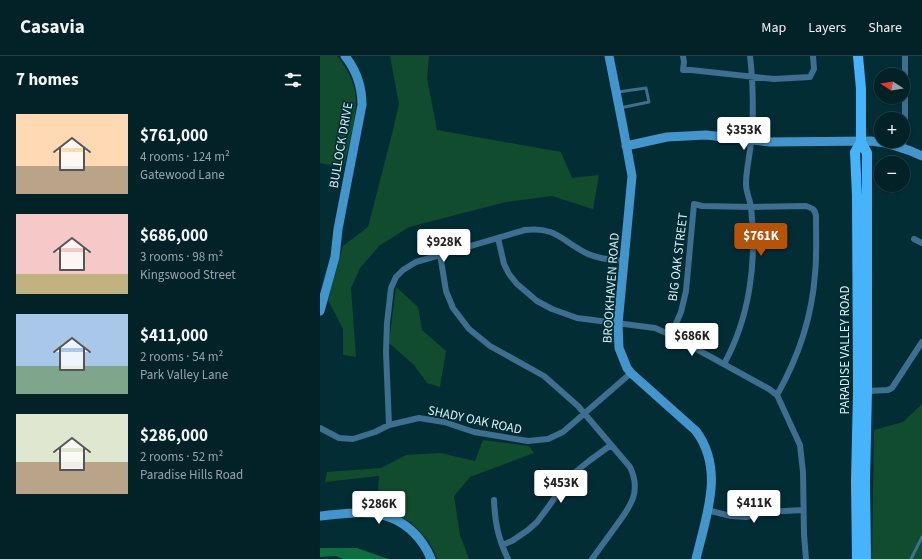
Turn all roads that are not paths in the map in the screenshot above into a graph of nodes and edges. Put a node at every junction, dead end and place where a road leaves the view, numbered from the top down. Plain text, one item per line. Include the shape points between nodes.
1 (346, 56) edge
2 (609, 56) edge
3 (683, 56) edge
4 (750, 56) edge
5 (812, 56) edge
6 (858, 56) edge
7 (905, 56) edge
8 (751, 76) junction
9 (616, 93) junction
10 (619, 108) junction
11 (905, 112) edge
12 (752, 141) junction
13 (861, 142) junction
14 (874, 142) edge
15 (626, 146) junction
16 (906, 148) edge
17 (922, 156) edge
18 (751, 207) junction
19 (498, 238) junction
20 (914, 240) dead end
21 (922, 243) edge
22 (440, 254) junction
23 (624, 261) junction
24 (320, 311) edge
25 (618, 324) junction
26 (671, 334) junction
27 (922, 342) edge
28 (724, 364) junction
29 (631, 373) junction
30 (867, 391) junction
31 (777, 395) junction
32 (585, 414) junction
33 (389, 425) junction
34 (320, 428) edge
35 (611, 445) junction
36 (494, 500) dead end
37 (707, 510) junction
38 (803, 510) junction
39 (320, 516) edge
40 (922, 537) edge
41 (502, 546) junction
42 (431, 559) edge
43 (508, 559) edge
44 (592, 559) edge
45 (696, 559) edge
46 (806, 559) edge
47 (857, 559) edge
48 (866, 559) edge
49 (911, 559) edge

1 - 24 street, BULLOCK DRIVE via 357,76 362,105 335,257
2 - 9 street, BROOKHAVEN ROAD
3 - 8 street via 683,70
4 - 8 street
5 - 8 street via 814,69 810,76 787,79
6 - 13 main road, PARADISE VALLEY ROAD
7 - 11 street
8 - 12 street
9 - 10 street, BROOKHAVEN ROAD
9 - 10 lane via 646,88 649,102
10 - 15 street, BROOKHAVEN ROAD
12 - 13 street
12 - 15 street via 706,135 667,137
12 - 18 street via 746,184
13 - 14 street
13 - 30 main road, PARADISE VALLEY ROAD via 866,153
13 - 47 main road, PARADISE VALLEY ROAD via 855,152
15 - 23 street, BROOKHAVEN ROAD via 632,176
16 - 17 street
18 - 26 street, BIG OAK STREET via 694,204 686,291 681,312
18 - 28 street via 750,287 743,320
18 - 31 street via 806,206 812,208 816,216 816,260 812,301 798,353
19 - 22 street
19 - 23 street via 525,230 544,230 557,234 597,258
19 - 25 street via 509,274 537,301 577,318
20 - 21 street
22 - 32 street via 446,292 453,308 469,329 490,346 544,376
22 - 33 street via 407,266 396,277 391,288 386,323
23 - 25 street, BROOKHAVEN ROAD
25 - 26 street via 655,328
25 - 29 street, BROOKHAVEN ROAD via 619,348
26 - 28 street
27 - 30 street via 892,388
28 - 31 street
29 - 32 street, SHADY OAK ROAD
29 - 37 street, BROOKHAVEN ROAD via 696,431 702,441 710,458 712,472
30 - 48 main road, PARADISE VALLEY ROAD
31 - 38 street via 800,445
32 - 33 street, SHADY OAK ROAD via 564,432 548,439 528,441 474,432 444,422 419,418
32 - 35 street
33 - 34 street, SHADY OAK ROAD via 353,439 338,438
35 - 41 street via 588,460 568,478 538,522
35 - 44 street via 630,467 635,482 635,493 629,508
36 - 41 street via 495,523
37 - 38 street via 731,516
37 - 45 street, BROOKHAVEN ROAD
38 - 46 street
39 - 42 street via 357,512 390,517 420,539
40 - 49 lane
41 - 43 street

